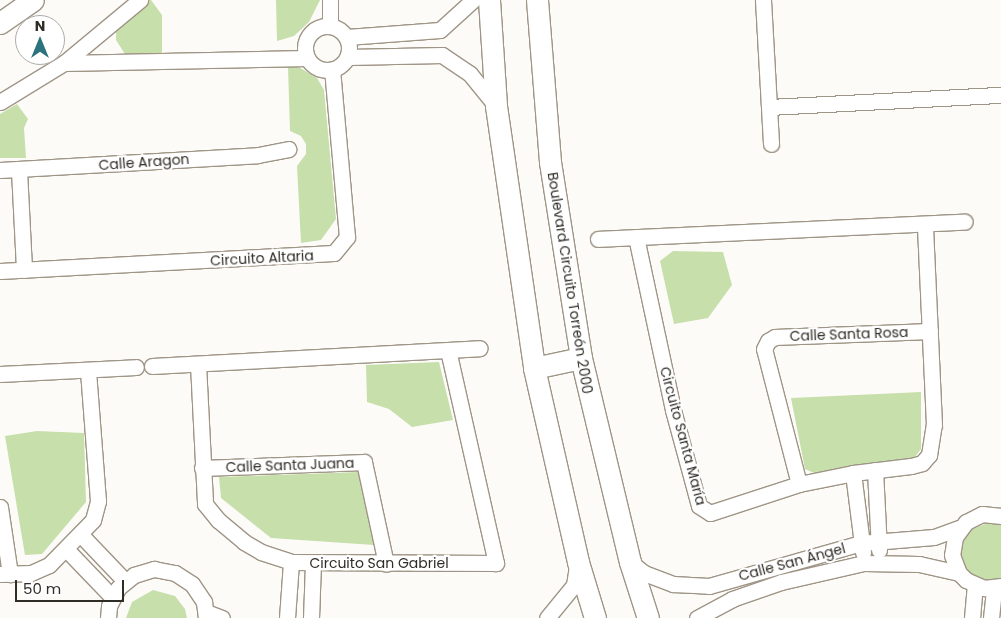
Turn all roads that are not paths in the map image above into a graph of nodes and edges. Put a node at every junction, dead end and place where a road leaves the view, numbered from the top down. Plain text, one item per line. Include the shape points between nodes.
1 (33, 0) edge
2 (140, 0) edge
3 (330, 0) edge
4 (473, 0) edge
5 (489, 0) edge
6 (536, 0) edge
7 (762, 0) edge
8 (0, 23) edge
9 (330, 26) junction
10 (440, 30) junction
11 (388, 35) junction
12 (347, 37) junction
13 (389, 54) junction
14 (442, 55) junction
15 (348, 57) junction
16 (307, 58) junction
17 (65, 62) edge
18 (65, 63) edge
19 (61, 65) edge
20 (332, 70) junction
21 (1001, 95) edge
22 (0, 102) edge
23 (496, 106) junction
24 (769, 107) junction
25 (771, 144) dead end
26 (288, 149) dead end
27 (0, 170) edge
28 (19, 170) junction
29 (965, 222) dead end
30 (925, 224) junction
31 (636, 237) junction
32 (598, 239) dead end
33 (24, 270) junction
34 (0, 271) edge
35 (930, 331) junction
36 (480, 348) dead end
37 (448, 350) junction
38 (580, 358) junction
39 (198, 364) junction
40 (152, 366) dead end
41 (136, 367) dead end
42 (534, 368) junction
43 (88, 370) junction
44 (0, 374) edge
45 (202, 468) junction
46 (875, 470) junction
47 (853, 473) junction
48 (800, 484) junction
49 (0, 507) edge
50 (1001, 516) edge
51 (960, 528) junction
52 (81, 535) junction
53 (879, 540) junction
54 (862, 544) junction
55 (67, 550) junction
56 (291, 562) junction
57 (578, 562) junction
58 (630, 562) junction
59 (880, 562) junction
60 (314, 563) junction
61 (864, 563) junction
62 (386, 564) junction
63 (959, 572) junction
64 (5, 574) edge
65 (125, 580) junction
66 (975, 585) junction
67 (998, 587) edge
68 (112, 597) junction
69 (206, 615) edge
70 (108, 618) edge
71 (222, 618) edge
72 (288, 618) edge
73 (311, 618) edge
74 (547, 618) edge
75 (595, 618) edge
76 (648, 618) edge
77 (697, 618) edge
78 (972, 618) edge
79 (991, 618) edge

1 - 8 main road
2 - 17 street
3 - 9 street
4 - 10 street
5 - 23 main road
6 - 38 main road, Boulevard Circuito Torreón 2000 via 550,162
7 - 24 street
9 - 12 street
9 - 16 street via 309,35 305,50
10 - 11 street
10 - 14 street
11 - 12 street
11 - 13 street
12 - 15 street
13 - 14 street
13 - 15 street
14 - 23 street via 470,74
15 - 20 street
16 - 18 street
16 - 20 street via 318,68
19 - 22 street
20 - 33 street, Circuito Altaria via 347,238 334,253
21 - 24 street
23 - 42 main road
24 - 25 street
26 - 28 street, Calle Aragon via 258,155
27 - 28 street, Calle Aragon
28 - 33 street
29 - 30 street
30 - 31 street
30 - 35 street, Circuito Santa María
31 - 32 street
31 - 48 street, Circuito Santa María via 673,410 700,509 714,513
33 - 34 street, Circuito Altaria
35 - 46 street, Circuito Santa María via 934,426 929,455 922,463
35 - 48 street, Calle Santa Rosa via 775,337 768,341 764,349
36 - 37 street
37 - 39 street
37 - 62 street, Circuito San Gabriel via 496,563
38 - 42 main road
38 - 58 main road, Boulevard Circuito Torreón 2000
39 - 40 street
39 - 45 street, Circuito San Gabriel
41 - 43 street
42 - 57 main road
43 - 44 street
43 - 52 street via 98,501 93,520
45 - 56 street, Circuito San Gabriel via 205,504 218,520 260,552
45 - 62 street, Calle Santa Juana via 364,462
46 - 47 street, Circuito Santa María
46 - 53 street
47 - 48 street, Circuito Santa María
47 - 54 street
49 - 64 street
50 - 51 street, Calle San Ángel via 982,514
51 - 53 street, Calle San Ángel via 934,537
51 - 63 street via 952,555
52 - 55 street
52 - 65 street
53 - 54 street, Calle San Ángel
53 - 59 street
54 - 58 street, Calle San Ángel via 709,586 673,584 644,572
54 - 61 street
55 - 64 street via 37,570
55 - 68 street
56 - 60 street, Circuito San Gabriel
56 - 72 street
57 - 74 street via 574,585
57 - 75 main road
58 - 76 main road, Boulevard Circuito Torreón 2000
59 - 61 street, Calle San Ángel
59 - 63 street, Calle San Ángel via 919,564
60 - 62 street, Circuito San Gabriel
60 - 73 street
61 - 77 street, Calle San Ángel via 782,582 732,599
63 - 66 street
65 - 68 street
65 - 69 street via 144,571 175,573 199,593
66 - 67 street
66 - 78 street
67 - 79 street
68 - 70 street
69 - 71 street

